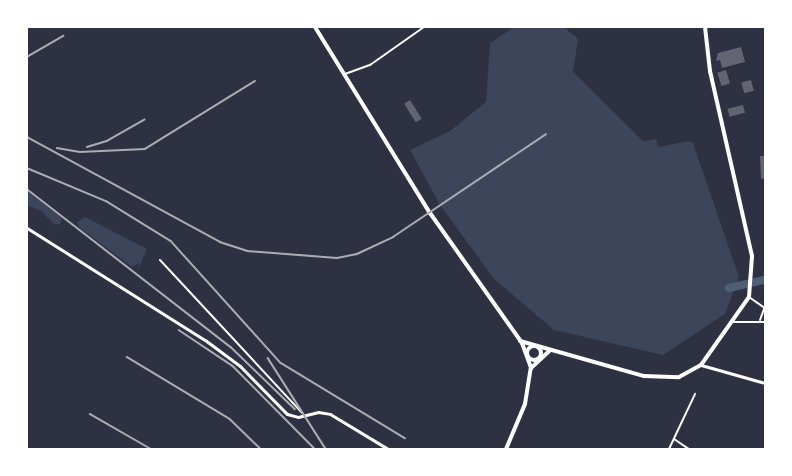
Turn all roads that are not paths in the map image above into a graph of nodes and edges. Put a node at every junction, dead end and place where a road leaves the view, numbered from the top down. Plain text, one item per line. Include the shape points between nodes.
1 (315, 27) edge
2 (424, 27) edge
3 (705, 27) edge
4 (343, 75) junction
5 (27, 228) edge
6 (160, 260) dead end
7 (749, 297) junction
8 (765, 308) edge
9 (760, 320) junction
10 (731, 322) junction
11 (765, 322) edge
12 (520, 341) junction
13 (536, 346) junction
14 (550, 351) junction
15 (526, 355) junction
16 (539, 359) junction
17 (701, 365) junction
18 (531, 369) junction
19 (765, 383) edge
20 (695, 394) dead end
21 (302, 413) dead end
22 (674, 439) junction
23 (388, 449) edge
24 (506, 449) edge
25 (669, 449) edge
26 (689, 449) edge

1 - 4 main road
2 - 4 street via 370,65
3 - 7 main road via 754,276
4 - 12 main road via 430,213
5 - 23 street via 213,346 245,371 287,414 298,417 326,413
6 - 21 street
7 - 8 street
7 - 10 main road
8 - 9 street
9 - 10 street
9 - 11 street
10 - 17 main road
12 - 13 main road
12 - 15 main road
13 - 14 main road
13 - 15 main road via 528,348
13 - 16 main road via 541,353
14 - 16 main road
14 - 17 main road via 644,376 679,377
15 - 16 main road via 531,360
15 - 18 main road
16 - 18 main road
17 - 19 street
18 - 24 main road via 525,404
20 - 22 street
22 - 25 street
22 - 26 street

